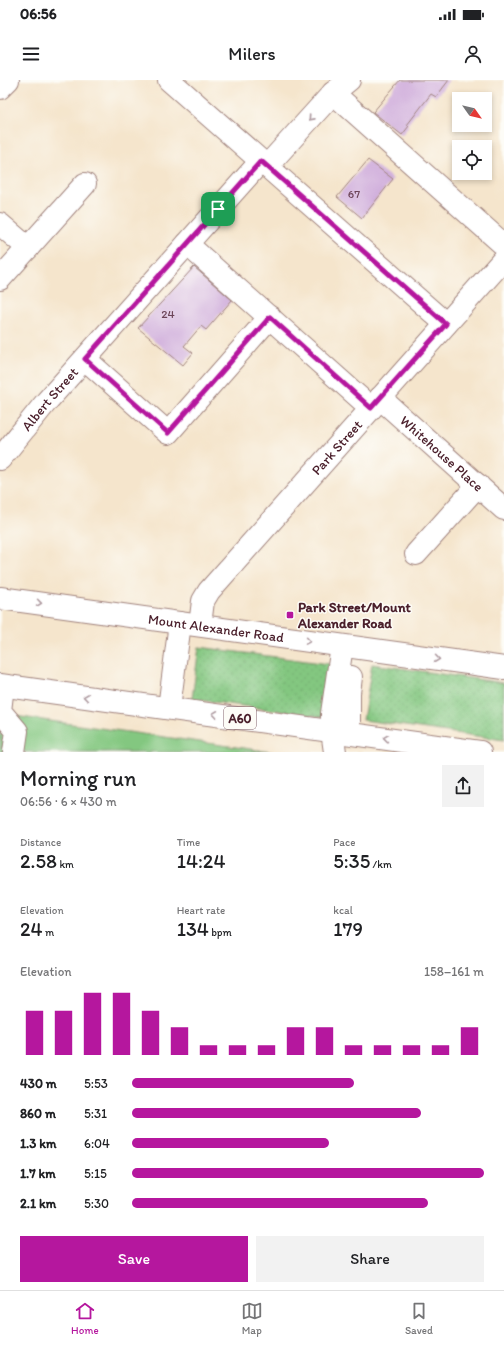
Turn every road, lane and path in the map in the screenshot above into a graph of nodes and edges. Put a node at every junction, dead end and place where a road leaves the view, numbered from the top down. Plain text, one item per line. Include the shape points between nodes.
1 (169, 80) edge
2 (341, 87) edge
3 (264, 163) junction
4 (85, 184) dead end
5 (0, 224) edge
6 (187, 244) junction
7 (504, 245) edge
8 (28, 248) junction
9 (504, 259) edge
10 (0, 280) edge
11 (270, 317) junction
12 (446, 324) junction
13 (85, 359) junction
14 (376, 403) junction
15 (3, 455) edge
16 (478, 485) junction
17 (504, 509) edge
18 (416, 554) dead end
19 (0, 598) edge
20 (190, 624) junction
21 (349, 647) junction
22 (504, 668) edge
23 (1, 685) edge
24 (170, 708) junction
25 (343, 738) edge
26 (14, 752) edge
27 (335, 752) edge
28 (480, 752) edge

1 - 3 street
2 -> 3 street, Albert Street
2 - 7 street
3 - 6 street, Albert Street
3 - 12 street
4 - 8 street
5 - 8 street
6 - 11 street, Whitehouse Place
6 - 13 street, Albert Street
8 - 10 street
9 - 12 street, Park Street
11 - 13 street via 168,433
11 - 14 street, Whitehouse Place
12 - 14 street, Park Street
13 - 15 street, Albert Street
14 - 16 street, Whitehouse Place
14 - 20 street, Park Street via 208,591
16 - 17 street, Whitehouse Place
16 - 18 street
19 -> 20 street, Mount Alexander Road
20 -> 21 street, Mount Alexander Road
20 - 24 street, Park Street
21 -> 22 street, Mount Alexander Road
21 - 25 street via 332,712
24 -> 23 street, A60
23 - 26 street via 0,711 17,731
25 -> 24 street, A60
25 - 27 street
28 -> 25 street, A60

